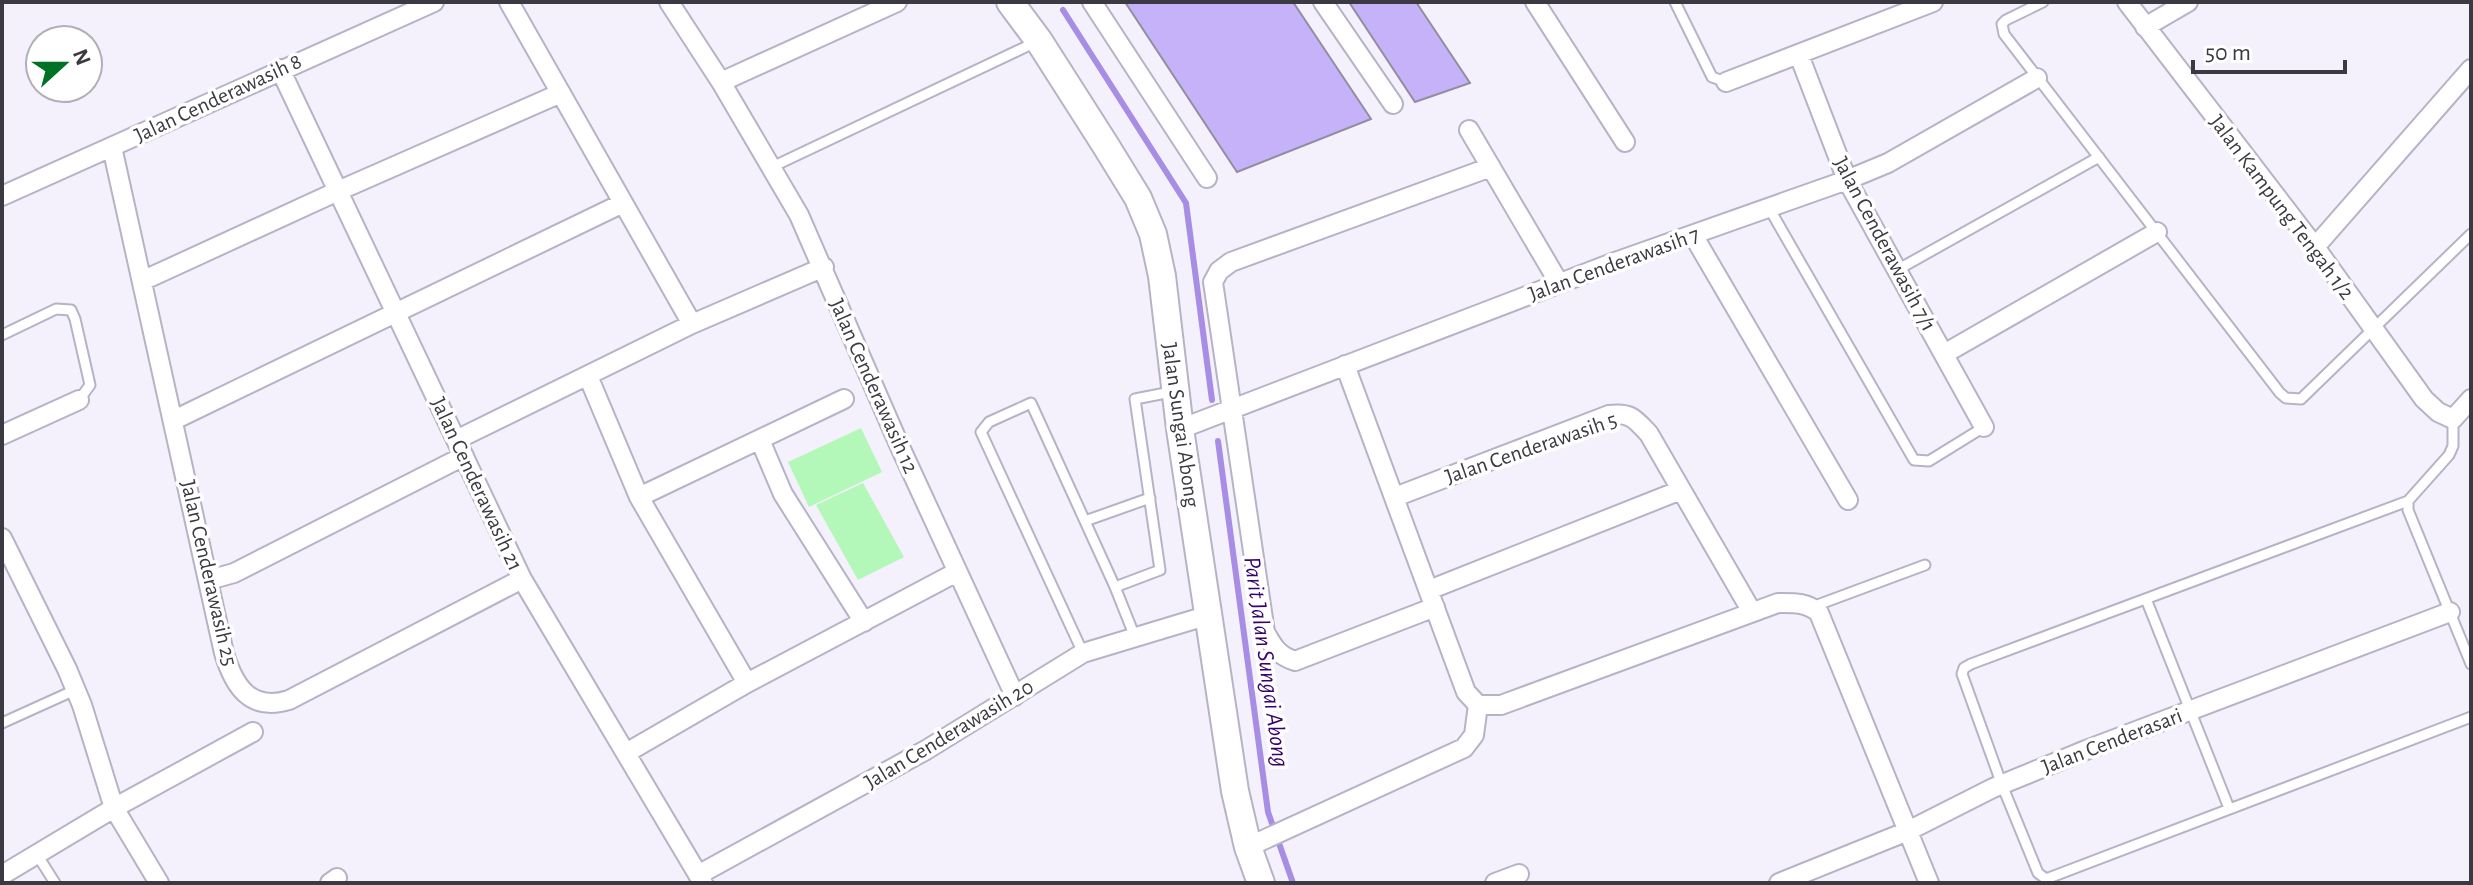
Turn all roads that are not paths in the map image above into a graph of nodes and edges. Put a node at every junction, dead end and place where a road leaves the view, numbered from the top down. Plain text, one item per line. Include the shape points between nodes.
1 (434, 2) edge
2 (509, 2) edge
3 (669, 2) edge
4 (897, 2) edge
5 (1010, 2) edge
6 (1092, 2) edge
7 (1323, 2) edge
8 (1535, 2) edge
9 (1675, 2) edge
10 (1933, 2) edge
11 (2043, 2) edge
12 (2127, 2) edge
13 (2188, 2) edge
14 (403, 8) edge
15 (2145, 27) junction
16 (1039, 41) junction
17 (1799, 55) junction
18 (280, 69) junction
19 (2471, 69) edge
20 (2037, 78) junction
21 (721, 82) junction
22 (1726, 82) joint
23 (561, 93) junction
24 (1393, 104) dead end
25 (1469, 130) dead end
26 (1625, 142) dead end
27 (112, 147) junction
28 (2099, 157) junction
29 (772, 167) junction
30 (1491, 167) junction
31 (1207, 178) dead end
32 (1847, 180) junction
33 (338, 191) junction
34 (2, 196) edge
35 (623, 203) junction
36 (1769, 208) junction
37 (2157, 232) junction
38 (2471, 234) edge
39 (1693, 235) junction
40 (2315, 247) junction
41 (824, 267) junction
42 (1897, 270) junction
43 (142, 281) junction
44 (1559, 283) junction
45 (395, 311) junction
46 (692, 324) junction
47 (2373, 330) junction
48 (2, 335) edge
49 (1944, 354) junction
50 (1345, 365) junction
51 (588, 376) junction
52 (1175, 391) junction
53 (844, 399) dead end
54 (2471, 399) edge
55 (79, 400) joint
56 (1232, 409) junction
57 (2446, 415) junction
58 (174, 420) junction
59 (1984, 427) joint
60 (1180, 429) junction
61 (2, 435) edge
62 (760, 440) junction
63 (460, 448) junction
64 (1681, 490) junction
65 (639, 497) junction
66 (1395, 497) junction
67 (1150, 498) junction
68 (1848, 500) dead end
69 (2408, 501) junction
70 (1085, 521) junction
71 (2, 538) edge
72 (1925, 565) dead end
73 (957, 572) junction
74 (522, 579) junction
75 (209, 580) junction
76 (1115, 587) junction
77 (1432, 598) junction
78 (2146, 599) junction
79 (1816, 610) junction
80 (1752, 612) junction
81 (2450, 612) junction
82 (1209, 615) junction
83 (864, 622) junction
84 (1135, 637) junction
85 (1083, 653) junction
86 (2471, 664) edge
87 (747, 683) junction
88 (75, 690) junction
89 (1015, 696) junction
90 (1478, 705) junction
91 (2190, 711) junction
92 (2471, 717) edge
93 (2, 723) edge
94 (253, 732) dead end
95 (626, 753) junction
96 (2002, 785) junction
97 (114, 808) junction
98 (2229, 808) junction
99 (1908, 831) junction
100 (1248, 847) junction
101 (36, 853) junction
102 (1519, 874) dead end
103 (2, 875) edge
104 (701, 879) edge
105 (55, 883) edge
106 (159, 883) edge
107 (1261, 883) edge
108 (1495, 883) edge
109 (1779, 883) edge
110 (1929, 883) edge

1 - 14 street, Jalan Cenderawasih 8
2 - 23 street
3 - 21 street, Jalan Cenderawasih 12
4 - 21 street
5 - 16 street, Jalan Sungai Abong
6 - 31 street
7 - 24 street
8 - 26 street
9 - 22 lane via 1712,77
10 - 17 street
11 - 20 lane via 2006,20 2002,30
12 - 15 street, Jalan Kampung Tengah 1/2
13 - 15 street
14 - 18 street, Jalan Cenderawasih 8
15 - 40 street, Jalan Kampung Tengah 1/2
16 - 29 lane
16 - 52 street, Jalan Sungai Abong via 1138,198 1153,234
17 - 22 street
17 - 32 street, Jalan Cenderawasih 7/1
18 - 27 street, Jalan Cenderawasih 8
18 - 33 street, Jalan Cenderawasih 21
19 - 40 street
20 - 28 lane
20 - 32 street, Jalan Cenderawasih 7 via 1888,163
21 - 29 street, Jalan Cenderawasih 12
23 - 33 street
23 - 35 street
25 - 30 street
27 - 34 street, Jalan Cenderawasih 8
27 - 43 street, Jalan Cenderawasih 25
28 - 37 lane
28 - 42 lane
29 - 41 street, Jalan Cenderawasih 12
30 - 44 street
30 - 56 street via 1231,262 1219,271 1213,295
32 - 36 street, Jalan Cenderawasih 7
32 - 42 street, Jalan Cenderawasih 7/1
33 - 43 street
33 - 45 street, Jalan Cenderawasih 21
35 - 45 street
35 - 46 street
36 - 39 street, Jalan Cenderawasih 7
36 - 59 lane via 1914,460 1929,461
37 - 47 lane via 2286,398 2301,399
37 - 49 street
38 - 47 lane
39 - 44 street, Jalan Cenderawasih 7
39 - 68 street
40 - 47 street, Jalan Kampung Tengah 1/2
41 - 46 street
41 - 73 street, Jalan Cenderawasih 12
42 - 49 street, Jalan Cenderawasih 7/1
43 - 58 street, Jalan Cenderawasih 25
44 - 50 street, Jalan Cenderawasih 7
45 - 58 street
45 - 63 street, Jalan Cenderawasih 21
46 - 51 street
47 - 57 street, Jalan Kampung Tengah 1/2 via 2424,399
48 - 55 lane via 56,309 71,310 90,385
49 - 59 street, Jalan Cenderawasih 7/1
50 - 56 street, Jalan Cenderawasih 7
50 - 66 street
51 - 63 street
51 - 65 street
52 - 60 street, Jalan Sungai Abong
52 - 67 lane via 1135,399
53 - 62 street
54 - 57 street
55 - 61 street
56 - 60 street, Jalan Cenderawasih 7
56 - 77 street via 1265,632 1272,646 1295,661
57 - 69 lane via 2453,446
58 - 75 street, Jalan Cenderawasih 25
60 - 82 street, Jalan Sungai Abong
62 - 65 street
62 - 83 street via 783,494
63 - 74 street, Jalan Cenderawasih 21
63 - 75 street via 234,573
64 - 66 street, Jalan Cenderawasih 5 via 1649,434 1624,413
64 - 77 street
64 - 80 street, Jalan Cenderawasih 5
65 - 87 street
66 - 77 street
67 - 70 lane
67 - 76 lane via 1160,570
69 - 78 lane
69 - 81 lane
70 - 76 lane
70 - 85 lane via 1031,403 984,426 981,432
71 - 88 street
72 - 79 lane
73 - 83 street
73 - 89 street, Jalan Cenderawasih 12
74 - 75 street, Jalan Cenderawasih 25 via 274,704 253,699 236,682 224,653
74 - 95 street, Jalan Cenderawasih 21
76 - 84 lane
77 - 90 street via 1466,692
78 - 91 lane
78 - 96 lane via 1964,668 1963,682
79 - 80 street via 1778,603
79 - 99 street
80 - 90 street via 1501,705
81 - 86 lane
81 - 91 street, Jalan Cenderasari
82 - 84 street, Jalan Cenderawasih 20
82 - 100 street, Jalan Sungai Abong
83 - 87 street
84 - 85 street, Jalan Cenderawasih 20
85 - 89 street, Jalan Cenderawasih 20
87 - 95 street
88 - 93 lane
88 - 97 street
89 - 104 street, Jalan Cenderawasih 20
90 - 100 street via 1474,735 1464,748
91 - 96 street, Jalan Cenderasari
91 - 98 lane
92 - 98 lane
94 - 97 street
95 - 104 street, Jalan Cenderawasih 21
96 - 98 lane via 2038,873 2046,879
96 - 99 street, Jalan Cenderasari
97 - 101 street
97 - 106 street
99 - 109 street, Jalan Cenderasari
99 - 110 street
100 - 107 street, Jalan Sungai Abong
101 - 103 street
101 - 105 lane
102 - 108 street

